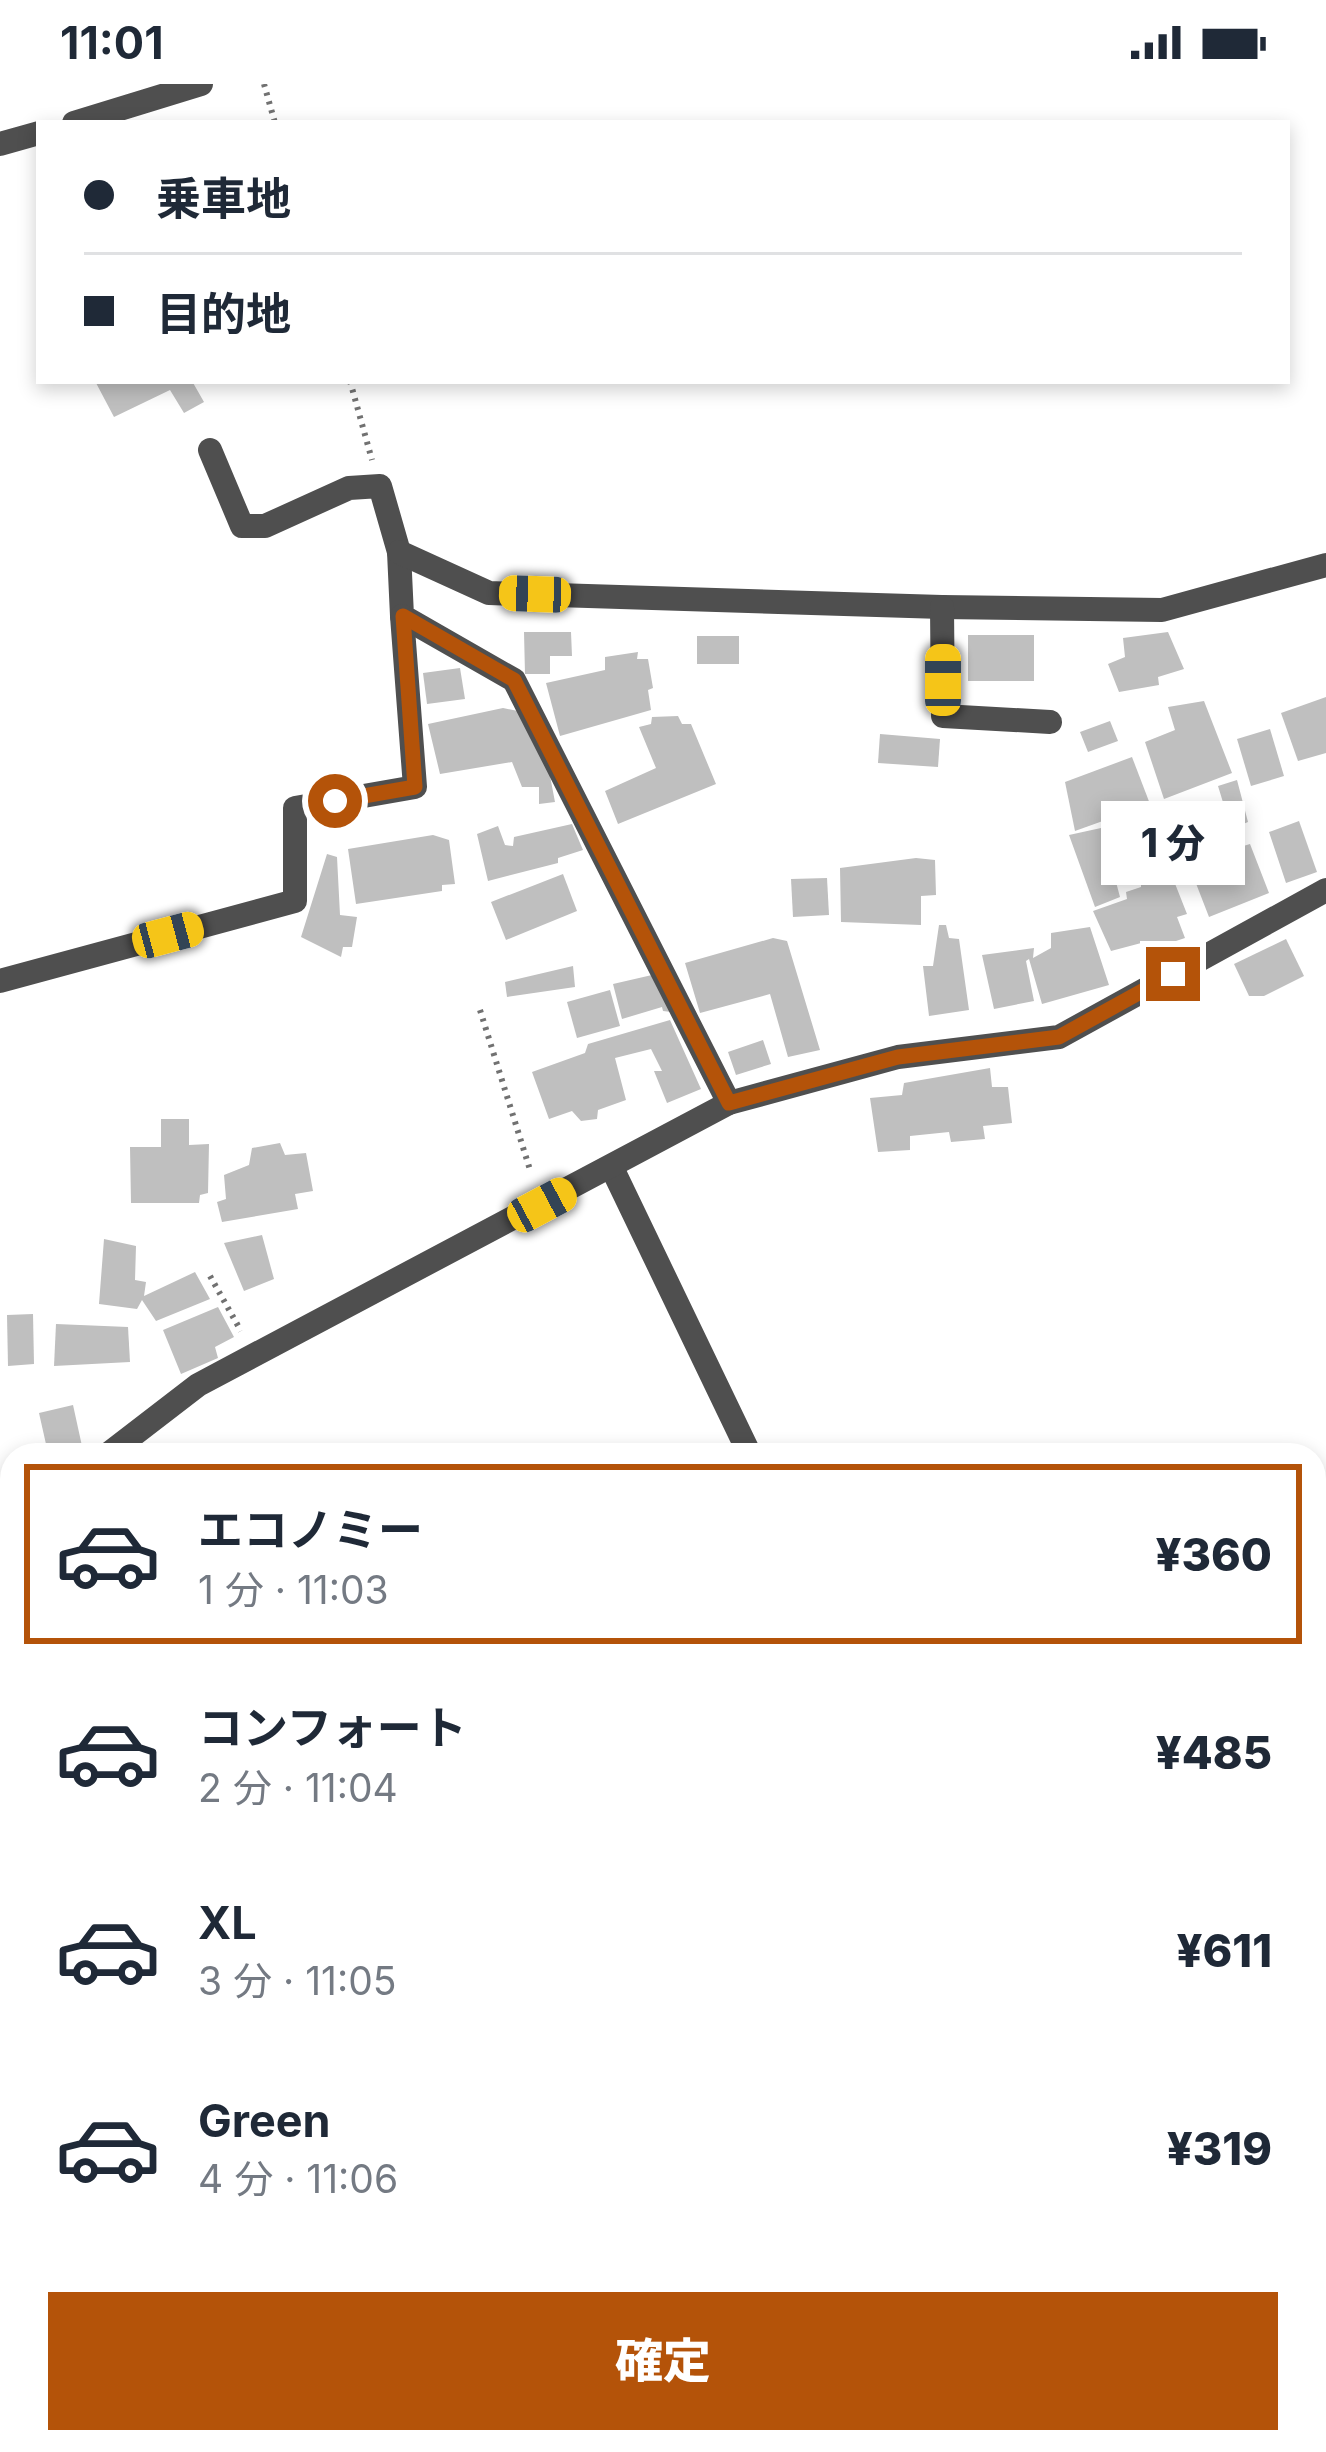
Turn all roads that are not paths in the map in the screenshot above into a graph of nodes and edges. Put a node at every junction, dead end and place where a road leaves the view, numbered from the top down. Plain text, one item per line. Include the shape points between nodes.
1 (201, 84) edge
2 (84, 120) edge
3 (36, 134) edge
4 (0, 144) edge
5 (210, 450) dead end
6 (399, 552) junction
7 (1326, 565) edge
8 (942, 607) junction
9 (403, 616) junction
10 (1050, 722) dead end
11 (1326, 890) edge
12 (0, 981) edge
13 (729, 1103) junction
14 (612, 1168) junction
15 (123, 1443) edge
16 (743, 1443) edge

1 - 2 street
3 - 4 street
5 - 6 street via 242,526 266,526 349,488 380,486
6 - 8 street via 489,593
6 - 9 street
7 - 8 street via 1162,610
8 - 10 street via 943,716
9 - 12 street via 415,787 295,808 295,901
9 - 13 street via 514,680
11 - 13 street via 1059,1037 898,1057
13 - 14 street
14 - 15 street via 198,1385
14 - 16 street

